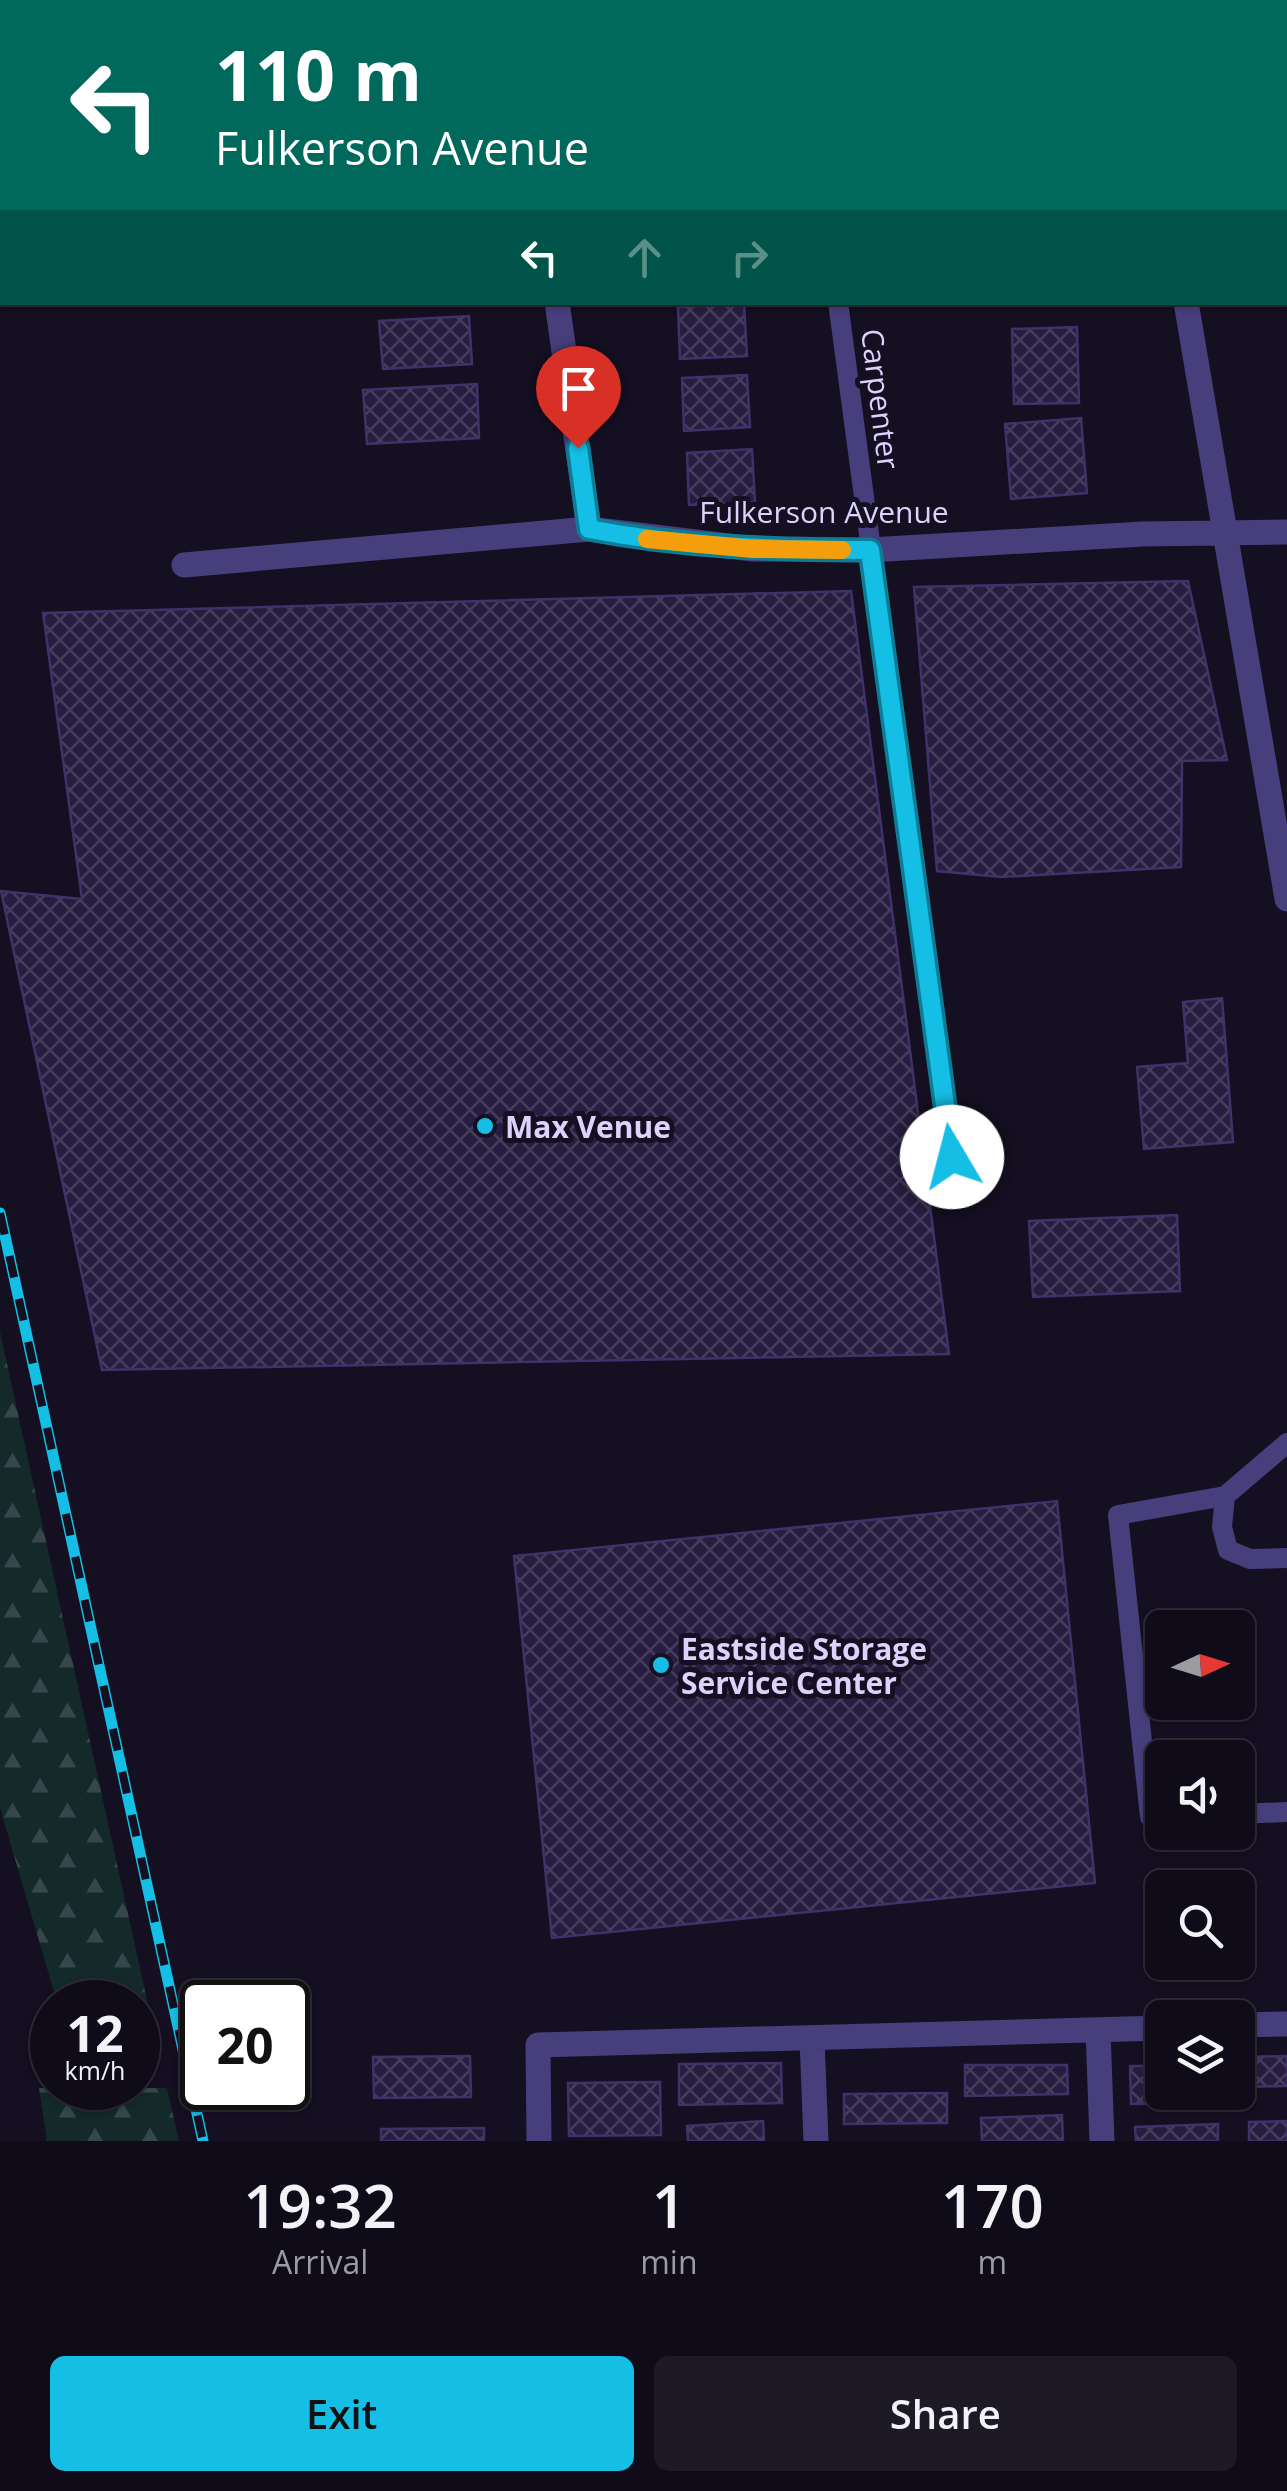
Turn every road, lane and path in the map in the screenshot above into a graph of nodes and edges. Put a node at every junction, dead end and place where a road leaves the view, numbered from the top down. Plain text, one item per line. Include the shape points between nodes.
1 (557, 305) edge
2 (838, 305) edge
3 (1187, 305) edge
4 (589, 529) junction
5 (1287, 532) edge
6 (1228, 534) junction
7 (870, 550) junction
8 (184, 565) dead end
9 (1287, 899) edge
10 (952, 1157) dead end
11 (1287, 1444) edge
12 (1225, 1496) junction
13 (1287, 1558) edge
14 (1145, 1771) edge
15 (1287, 1812) edge
16 (1255, 1813) edge
17 (1287, 2024) edge
18 (1255, 2025) edge
19 (1145, 2029) edge
20 (1098, 2030) junction
21 (812, 2039) junction
22 (538, 2141) edge
23 (816, 2141) edge
24 (1102, 2141) edge

1 - 4 street
2 - 7 lane, Carpenter
3 - 6 street
4 - 7 street, Fulkerson Avenue via 753,549
4 - 8 street, Fulkerson Avenue
5 - 6 street, Fulkerson Avenue
6 - 7 street, Fulkerson Avenue
6 - 9 street
7 - 10 lane, Carpenter
11 - 12 lane
12 - 13 lane via 1228,1550 1250,1559
12 - 14 lane via 1118,1515
15 - 16 lane
17 - 18 street
19 - 20 street
20 - 21 street
20 - 24 street
21 - 22 street via 538,2045
21 - 23 street

